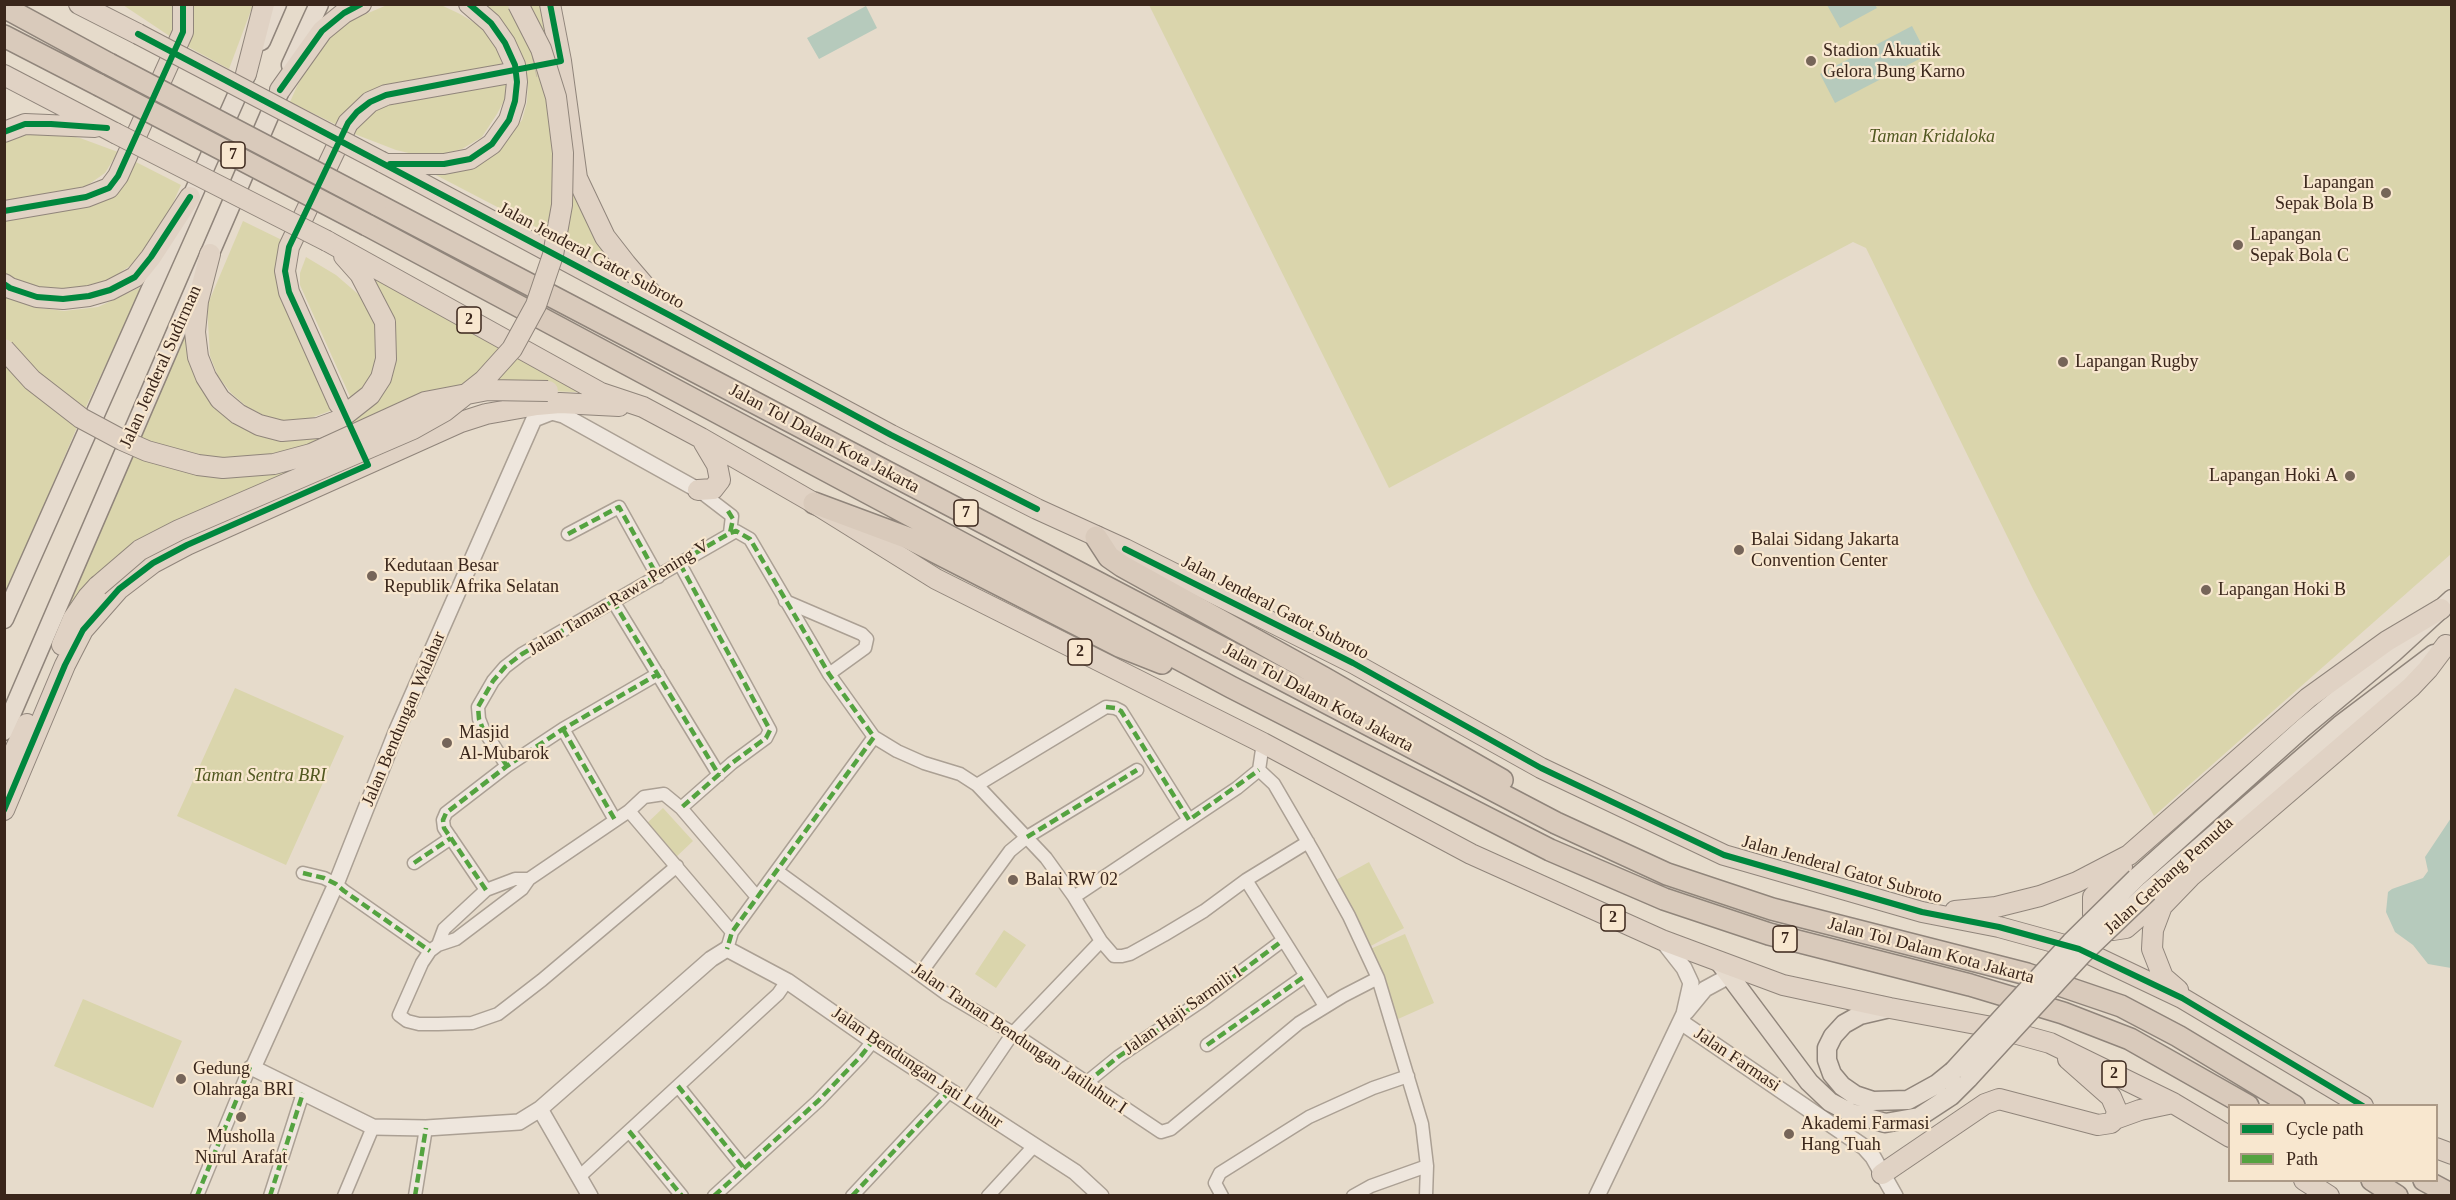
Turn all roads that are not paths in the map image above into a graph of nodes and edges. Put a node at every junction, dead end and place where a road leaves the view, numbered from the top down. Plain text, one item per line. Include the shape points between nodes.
1 (79, 4) edge
2 (107, 4) edge
3 (183, 4) edge
4 (264, 4) edge
5 (277, 4) edge
6 (319, 4) edge
7 (361, 4) edge
8 (469, 4) edge
9 (518, 4) edge
10 (550, 4) edge
11 (4, 7) edge
12 (134, 32) junction
13 (4, 36) edge
14 (561, 62) junction
15 (535, 67) tunnel mouth
16 (246, 74) junction
17 (505, 74) tunnel mouth
18 (4, 75) edge
19 (280, 90) junction
20 (111, 130) junction
21 (4, 132) edge
22 (384, 163) junction
23 (190, 197) junction
24 (4, 211) edge
25 (332, 244) junction
26 (210, 254) junction
27 (4, 284) edge
28 (671, 316) junction
29 (4, 349) edge
30 (601, 393) junction
31 (339, 404) dead end
32 (642, 407) junction
33 (701, 438) junction
34 (698, 490) junction
35 (814, 503) junction
36 (735, 533) junction
37 (568, 534) dead end
38 (1096, 537) junction
39 (680, 564) junction
40 (658, 577) junction
41 (613, 601) junction
42 (785, 601) junction
43 (2446, 604) edge
44 (4, 619) edge
45 (2449, 642) edge
46 (658, 674) junction
47 (829, 674) junction
48 (1231, 687) junction
49 (563, 729) junction
50 (4, 731) edge
51 (874, 737) junction
52 (1263, 743) junction
53 (507, 766) junction
54 (1137, 770) dead end
55 (1259, 770) junction
56 (4, 774) edge
57 (719, 775) junction
58 (977, 785) junction
59 (681, 808) junction
60 (4, 810) edge
61 (629, 811) junction
62 (615, 820) junction
63 (1189, 820) junction
64 (1551, 821) junction
65 (1027, 837) junction
66 (451, 838) junction
67 (2149, 839) junction
68 (1308, 842) junction
69 (414, 863) dead end
70 (677, 866) junction
71 (777, 871) junction
72 (303, 873) dead end
73 (2190, 877) junction
74 (529, 879) junction
75 (1245, 880) junction
76 (336, 884) junction
77 (486, 890) junction
78 (757, 897) junction
79 (1074, 897) junction
80 (1922, 912) junction
81 (732, 932) junction
82 (1662, 940) junction
83 (1101, 941) junction
84 (1282, 941) junction
85 (434, 948) junction
86 (727, 949) junction
87 (1724, 969) junction
88 (920, 975) junction
89 (1305, 976) junction
90 (1378, 978) junction
91 (787, 981) junction
92 (1325, 1006) junction
93 (1890, 1008) junction
94 (2214, 1016) junction
95 (1682, 1018) junction
96 (1013, 1033) junction
97 (873, 1041) junction
98 (2050, 1043) junction
99 (1207, 1046) dead end
100 (251, 1068) junction
101 (1961, 1075) junction
102 (1408, 1076) junction
103 (1086, 1083) junction
104 (678, 1086) junction
105 (303, 1093) junction
106 (946, 1096) junction
107 (966, 1102) junction
108 (2173, 1103) junction
109 (2244, 1104) edge
110 (2291, 1104) edge
111 (2360, 1104) edge
112 (540, 1109) junction
113 (2115, 1119) junction
114 (373, 1127) junction
115 (426, 1128) junction
116 (629, 1131) junction
117 (2228, 1136) edge
118 (1034, 1146) junction
119 (1427, 1166) junction
120 (744, 1168) junction
121 (1882, 1174) junction
122 (579, 1177) junction
123 (2307, 1182) edge
124 (2375, 1182) edge
125 (2428, 1182) edge
126 (1364, 1192) edge
127 (721, 1193) edge
128 (2451, 1195) edge
129 (197, 1196) edge
130 (270, 1196) edge
131 (344, 1196) edge
132 (415, 1196) edge
133 (590, 1196) edge
134 (682, 1196) edge
135 (852, 1196) edge
136 (988, 1196) edge
137 (1101, 1196) edge
138 (1222, 1196) edge
139 (1353, 1196) edge
140 (1426, 1196) edge
141 (1597, 1196) edge
142 (1895, 1196) edge
143 (2329, 1196) edge
144 (2397, 1196) edge

1 - 12 highway, Jalan Jenderal Gatot Subroto
2 - 12 highway
3 - 24 highway via 183,32 109,188 86,197
4 - 16 highway
5 - 16 main road
6 - 19 main road, Jalan Jenderal Sudirman
7 - 19 highway via 322,31
8 - 22 highway via 491,23 514,64 517,82 509,120 492,144 470,159 444,164
9 - 56 highway, bridge via 541,49 556,97 563,153 562,205 553,255 536,305 512,349 484,380 445,411 413,429 140,550 98,586 73,619
10 - 14 highway
11 - 64 highway, Jalan Tol Dalam Kota Jakarta / 7, bridge
12 - 22 highway, Jalan Jenderal Gatot Subroto, bridge
13 - 48 highway, Jalan Tol Dalam Kota Jakarta / 7, bridge via 367,225
14 - 15 highway
14 - 28 highway via 577,178 589,207 605,237
16 - 23 main road
17 - 31 highway via 386,95 370,102 348,123 289,247 285,271 289,292
18 - 20 highway, 2
19 - 26 main road, Jalan Jenderal Sudirman
20 - 21 highway via 25,124
20 - 25 highway, 2, bridge
22 - 28 highway, Jalan Jenderal Gatot Subroto
23 - 27 highway via 135,277 110,290 89,296 37,297
23 - 44 main road
25 - 26 highway via 360,274 385,321 386,359 381,378 357,407 337,421 300,431 259,425 238,414 220,399 206,377 198,357 195,332
25 - 30 highway, 2
26 - 50 main road, Jalan Jenderal Sudirman
28 - 38 highway, Jalan Jenderal Gatot Subroto via 891,435
29 - 30 highway, bridge via 32,380 81,418 147,452 223,468 274,464 311,454 425,402 488,390
30 - 32 highway, 2
32 - 33 highway, 2
32 - 60 highway via 560,403 486,414 367,463 153,563 119,589 83,630
33 - 34 highway via 717,465 720,480 712,489
33 - 35 highway, 2
34 - 36 street, Jalan Bendungan Walahar via 732,516
34 - 76 street, Jalan Bendungan Walahar via 563,415 552,412 534,419 397,730
35 - 48 highway via 908,538 1119,646
35 - 52 highway, 2 via 936,579
36 - 39 street, Jalan Taman Rawa Pening V
36 - 42 street via 750,539
37 - 40 street via 619,507
38 - 64 highway via 1109,557 1122,566 1520,790
38 - 80 highway, Jalan Jenderal Gatot Subroto via 1353,663 1541,768 1724,855
39 - 40 street, Jalan Taman Rawa Pening V
39 - 57 street via 770,730 766,738
40 - 41 street, Jalan Taman Rawa Pening V
41 - 46 street
41 - 53 street, Jalan Taman Rawa Pening V via 522,654 493,681 478,707 479,719
42 - 47 street
42 - 47 street via 867,639 865,648
43 - 67 highway via 2308,698
43 - 101 main road, Jalan Gerbang Pemuda, bridge via 2136,878 2072,942
45 - 73 highway via 2410,687
45 - 101 main road, Jalan Gerbang Pemuda, bridge via 2340,725 2148,892
46 - 49 street
46 - 57 street
47 - 51 street
48 - 109 highway, Jalan Tol Dalam Kota Jakarta / 7 via 1551,850 1664,899 1769,934 2063,1013 2130,1039
49 - 53 street
49 - 62 street
51 - 58 street
51 - 71 street
52 - 55 street
52 - 82 highway, 2 via 1471,854
53 - 66 street via 446,813 442,824
54 - 65 street
55 - 63 street
55 - 68 street via 1274,784
57 - 59 street
58 - 63 street via 1106,707 1115,708 1121,711
58 - 65 street
59 - 61 street via 664,794 653,794
59 - 78 street
61 - 62 street
61 - 70 street
62 - 74 street
63 - 79 street
64 - 110 highway, Jalan Tol Dalam Kota Jakarta / 7 via 1667,874 1772,909 2027,974 2121,1006
65 - 79 street
65 - 88 street via 1002,859
66 - 69 street
66 - 77 street
67 - 73 highway via 2092,897 2093,915 2101,925 2113,930 2126,928
67 - 80 highway via 2077,882 2040,896 1977,910
68 - 75 street
68 - 90 street
70 - 81 street
70 - 85 street via 498,1014 472,1023 407,1021 398,1013 422,963
71 - 78 street
71 - 88 street, Jalan Taman Bendungan Jatiluhur I
72 - 76 street
73 - 94 highway via 2158,913 2152,930 2152,949 2158,968 2170,984
74 - 77 street via 515,879
74 - 85 street via 522,889 456,939
75 - 83 street via 1204,911 1130,954 1117,957
75 - 84 street
76 - 85 street
76 - 100 street, Jalan Bendungan Walahar
77 - 85 street via 444,929
78 - 81 street
79 - 83 street
80 - 94 highway, Jalan Jenderal Gatot Subroto via 1999,927 2079,949
81 - 86 street
82 - 87 highway, 2
82 - 95 street via 1691,983
83 - 96 street
84 - 89 street
84 - 103 street, Jalan Haji Sarmili I
86 - 91 street, Jalan Bendungan Jati Luhur
86 - 112 street via 711,958
87 - 93 highway, 2
87 - 95 street
87 - 101 main road, Jalan Gerbang Pemuda via 1809,1082 1830,1102 1851,1113 1885,1123 1919,1117 1951,1096
88 - 96 street, Jalan Taman Bendungan Jatiluhur I
89 - 92 street
89 - 99 street
90 - 92 street, Jalan Taman Bendungan Jatiluhur I
90 - 102 street
91 - 97 street, Jalan Bendungan Jati Luhur
91 - 104 street via 778,994
92 - 103 street, Jalan Taman Bendungan Jatiluhur I via 1166,1132 1157,1131
93 - 98 highway, 2 via 1992,1027
93 - 101 main road, Jalan Gerbang Pemuda via 1860,1015 1833,1036 1827,1060 1842,1086 1873,1101 1908,1100
94 - 111 highway, Jalan Jenderal Gatot Subroto
95 - 121 street, Jalan Farmasi via 1864,1147
95 - 141 street
96 - 103 street, Jalan Taman Bendungan Jatiluhur I
96 - 107 street
97 - 106 street, Jalan Bendungan Jati Luhur
97 - 120 street via 818,1101
98 - 108 highway, 2
98 - 113 highway via 2111,1097 2117,1111
100 - 105 street
100 - 129 street
102 - 119 street via 1422,1124
102 - 138 street via 1309,1117 1220,1173 1215,1183
104 - 116 street
104 - 120 street
105 - 114 street
105 - 130 street
106 - 107 street, Jalan Bendungan Jati Luhur
106 - 135 street
107 - 118 street, Jalan Bendungan Jati Luhur
108 - 113 highway
108 - 117 highway, 2
112 - 115 street via 519,1122
112 - 122 street
113 - 121 highway via 2098,1125 1999,1099 1985,1104
114 - 115 street
114 - 131 street
115 - 132 street
116 - 122 street
116 - 134 street
118 - 136 street
118 - 137 street, Jalan Bendungan Jati Luhur via 1075,1172
119 - 126 street
119 - 140 street
120 - 127 street
121 - 142 street, Jalan Farmasi
122 - 133 street
123 - 143 highway
124 - 144 highway
125 - 128 highway
126 - 139 street

